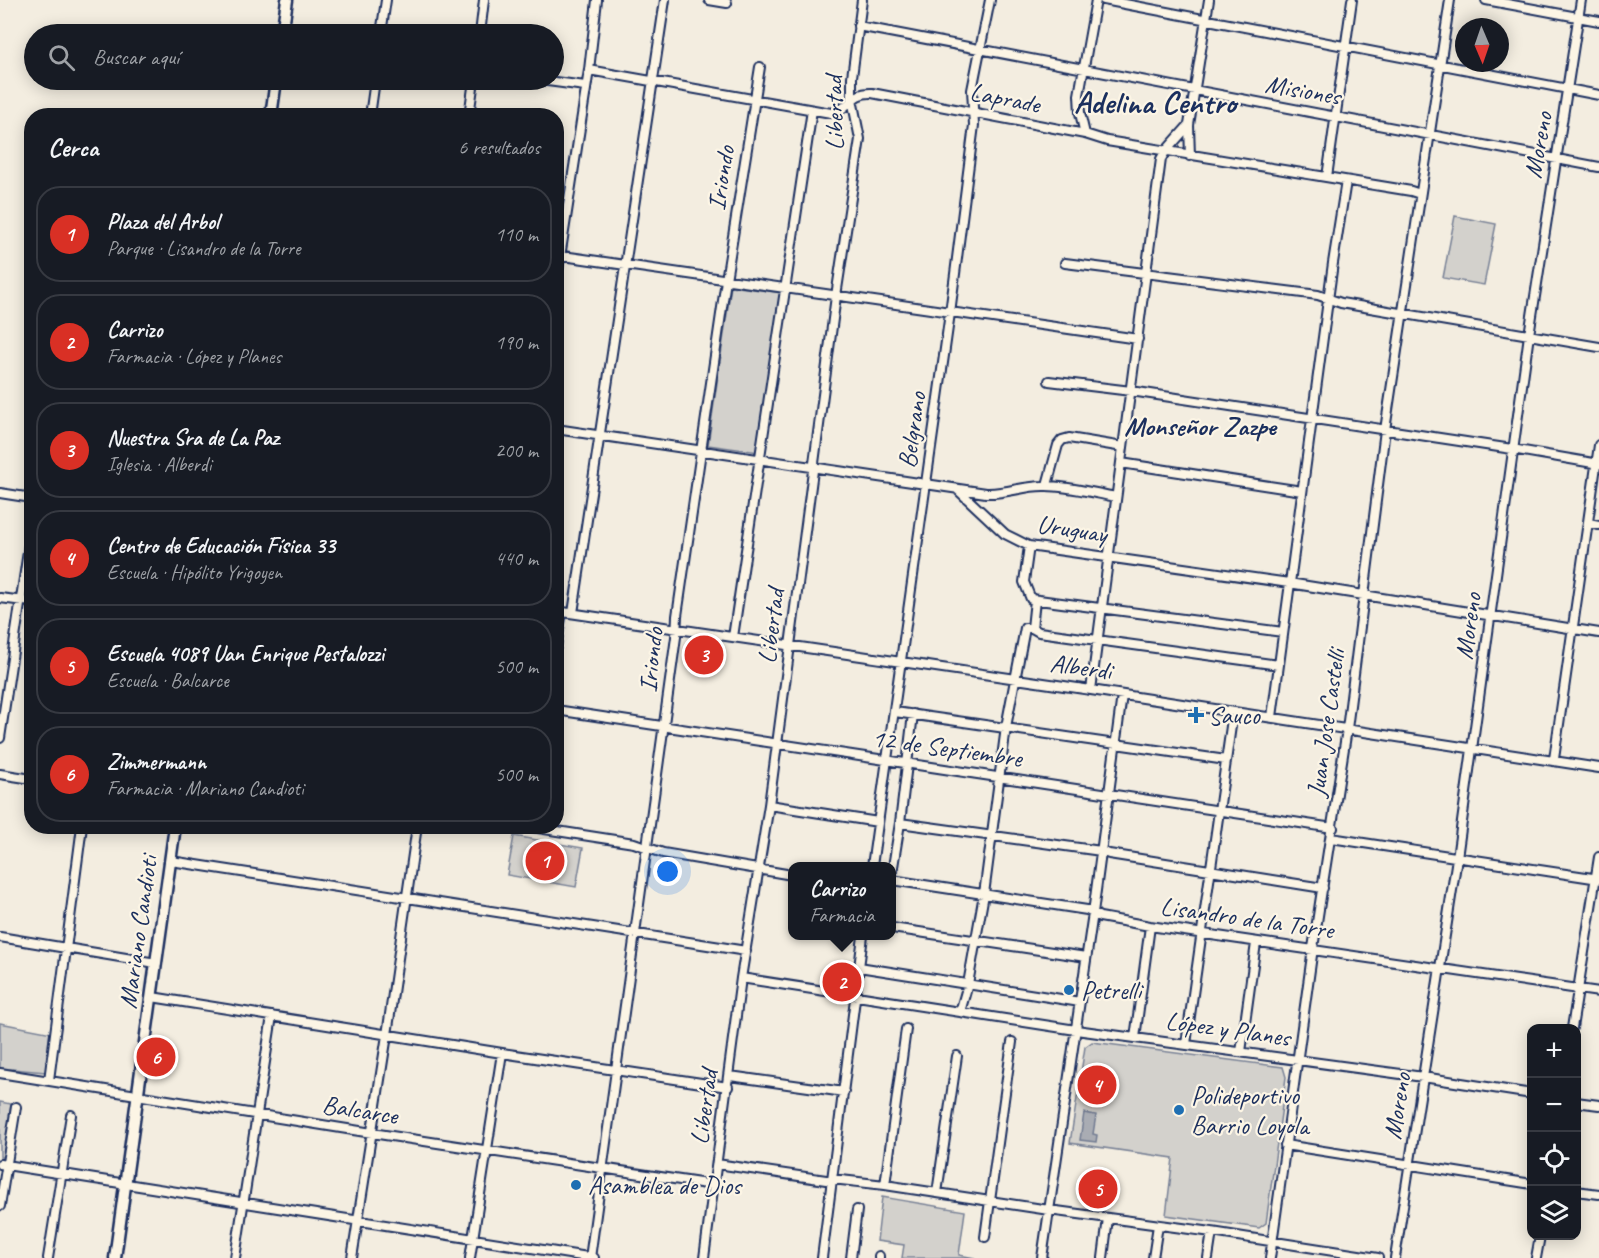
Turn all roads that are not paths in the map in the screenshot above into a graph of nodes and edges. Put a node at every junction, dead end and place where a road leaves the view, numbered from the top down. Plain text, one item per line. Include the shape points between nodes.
1 (287, 0) edge
2 (386, 0) edge
3 (484, 0) edge
4 (597, 0) edge
5 (665, 0) edge
6 (708, 0) edge
7 (862, 0) edge
8 (990, 0) edge
9 (1096, 0) edge
10 (1104, 0) edge
11 (1209, 0) edge
12 (1352, 0) edge
13 (1450, 0) edge
14 (1486, 0) edge
15 (1581, 0) edge
16 (727, 3) dead end
17 (1579, 18) junction
18 (1206, 19) junction
19 (1599, 21) edge
20 (283, 24) edge
21 (382, 24) edge
22 (481, 24) edge
23 (858, 26) junction
24 (1345, 46) junction
25 (980, 51) junction
26 (1441, 65) junction
27 (760, 67) dead end
28 (589, 70) junction
29 (1084, 71) junction
30 (652, 81) junction
31 (564, 83) edge
32 (585, 86) junction
33 (1567, 89) junction
34 (275, 90) edge
35 (374, 90) edge
36 (473, 90) edge
37 (1195, 92) junction
38 (1599, 95) edge
39 (852, 99) junction
40 (754, 100) junction
41 (272, 108) edge
42 (371, 108) edge
43 (470, 108) edge
44 (812, 110) junction
45 (974, 113) junction
46 (1335, 118) junction
47 (1189, 125) junction
48 (1085, 134) junction
49 (1430, 134) junction
50 (1165, 152) junction
51 (1190, 156) junction
52 (1557, 160) junction
53 (1599, 167) edge
54 (1327, 177) junction
55 (1346, 181) junction
56 (1420, 194) junction
57 (564, 222) edge
58 (564, 256) edge
59 (1065, 262) dead end
60 (625, 264) junction
61 (1146, 274) junction
62 (726, 279) junction
63 (785, 289) junction
64 (836, 297) junction
65 (1328, 298) junction
66 (950, 313) junction
67 (1403, 314) junction
68 (1529, 335) junction
69 (1138, 339) junction
70 (1599, 347) edge
71 (1049, 381) dead end
72 (1131, 391) junction
73 (1312, 419) junction
74 (564, 430) edge
75 (1385, 430) junction
76 (599, 436) junction
77 (1599, 445) edge
78 (1123, 447) junction
79 (1512, 449) junction
80 (701, 451) junction
81 (760, 461) junction
82 (1121, 463) junction
83 (1598, 464) edge
84 (813, 469) junction
85 (926, 484) junction
86 (1047, 486) junction
87 (957, 489) junction
88 (1302, 491) junction
89 (0, 494) edge
90 (1116, 496) junction
91 (24, 497) edge
92 (1588, 523) junction
93 (1599, 525) edge
94 (1029, 546) junction
95 (1109, 557) junction
96 (24, 576) edge
97 (1289, 583) junction
98 (1365, 595) junction
99 (0, 597) edge
100 (1035, 600) junction
101 (20, 601) junction
102 (24, 601) edge
103 (1102, 608) junction
104 (564, 612) edge
105 (573, 613) junction
106 (1491, 615) junction
107 (677, 628) junction
108 (1032, 628) junction
109 (1573, 628) junction
110 (1283, 632) junction
111 (1599, 633) edge
112 (733, 637) junction
113 (1098, 639) junction
114 (789, 645) junction
115 (900, 662) junction
116 (1279, 665) junction
117 (1014, 679) junction
118 (1091, 690) junction
119 (1122, 695) junction
120 (564, 711) edge
121 (895, 712) junction
122 (1233, 712) junction
123 (912, 714) junction
124 (1272, 717) junction
125 (1, 722) edge
126 (664, 726) junction
127 (1006, 728) junction
128 (1347, 729) junction
129 (0, 738) edge
130 (777, 743) junction
131 (1115, 744) junction
132 (1472, 749) junction
133 (1554, 759) junction
134 (1226, 760) junction
135 (888, 762) junction
136 (906, 764) junction
137 (1599, 768) edge
138 (0, 774) edge
139 (999, 777) junction
140 (24, 778) edge
141 (1108, 793) junction
142 (769, 804) junction
143 (1220, 809) junction
144 (878, 822) junction
145 (900, 823) junction
146 (1332, 828) junction
147 (564, 833) edge
148 (81, 834) edge
149 (174, 834) edge
150 (416, 834) edge
151 (991, 835) junction
152 (1331, 838) junction
153 (647, 847) junction
154 (1101, 851) junction
155 (1599, 857) edge
156 (1457, 858) junction
157 (171, 861) junction
158 (873, 862) edge
159 (893, 862) edge
160 (759, 869) junction
161 (1210, 871) junction
162 (788, 874) edge
163 (1597, 879) edge
164 (896, 881) edge
165 (1323, 888) junction
166 (984, 894) junction
167 (407, 899) junction
168 (1093, 913) junction
169 (1150, 926) junction
170 (896, 929) edge
171 (635, 934) junction
172 (1202, 934) junction
173 (0, 937) edge
174 (862, 940) edge
175 (975, 940) junction
176 (1256, 943) junction
177 (66, 948) junction
178 (1313, 948) junction
179 (746, 951) junction
180 (1086, 957) junction
181 (156, 963) junction
182 (859, 967) junction
183 (1440, 968) junction
184 (741, 978) junction
185 (968, 984) junction
186 (1578, 988) junction
187 (1599, 992) edge
188 (855, 995) junction
189 (152, 997) junction
190 (1080, 1002) junction
191 (960, 1012) junction
192 (272, 1016) junction
193 (1573, 1024) edge
194 (906, 1029) dead end
195 (1076, 1030) junction
196 (387, 1035) junction
197 (1135, 1038) junction
198 (1011, 1042) dead end
199 (1186, 1044) junction
200 (1241, 1052) junction
201 (502, 1053) junction
202 (957, 1056) dead end
203 (1297, 1059) junction
204 (616, 1071) junction
205 (0, 1073) edge
206 (730, 1076) junction
207 (1423, 1077) junction
208 (49, 1080) junction
209 (728, 1087) junction
210 (844, 1092) junction
211 (1527, 1094) edge
212 (138, 1095) junction
213 (1581, 1103) edge
214 (1599, 1105) edge
215 (16, 1107) dead end
216 (71, 1115) dead end
217 (257, 1115) junction
218 (372, 1133) junction
219 (1285, 1145) junction
220 (486, 1151) junction
221 (4, 1164) edge
222 (717, 1164) junction
223 (1409, 1164) junction
224 (602, 1169) junction
225 (62, 1173) junction
226 (833, 1180) junction
227 (125, 1183) junction
228 (1527, 1183) edge
229 (713, 1185) junction
230 (885, 1185) junction
231 (1581, 1192) edge
232 (937, 1193) junction
233 (1599, 1194) edge
234 (990, 1201) junction
235 (244, 1203) junction
236 (0, 1206) edge
237 (857, 1210) dead end
238 (1049, 1210) junction
239 (1108, 1218) junction
240 (358, 1221) junction
241 (1158, 1225) junction
242 (1212, 1232) junction
243 (985, 1237) dead end
244 (473, 1239) junction
245 (1538, 1240) edge
246 (1272, 1241) junction
247 (48, 1258) edge
248 (115, 1258) edge
249 (235, 1258) edge
250 (352, 1258) edge
251 (470, 1258) edge
252 (591, 1258) edge
253 (704, 1258) edge
254 (822, 1258) edge
255 (851, 1258) edge
256 (1042, 1258) edge
257 (1103, 1258) edge
258 (1153, 1258) edge
259 (1208, 1258) edge
260 (1270, 1258) edge
261 (1378, 1258) edge
262 (1395, 1258) edge
263 (1536, 1258) edge

1 - 20 street
2 - 21 street
3 - 22 street
4 - 28 street
5 - 30 street
6 - 16 street
7 - 23 street, Libertad
8 - 25 street, Belgrano
9 - 29 street
10 - 18 street
11 - 18 street
12 - 24 street
13 - 26 street, Juan Jose Castelli
14 - 17 street
15 - 17 street, Moreno
17 - 19 street
17 - 33 street, Moreno
18 - 24 street
18 - 37 street
23 - 25 street, Misiones
23 - 39 street, Libertad
24 - 26 street
24 - 46 street
25 - 29 street, Misiones
25 - 45 street, Belgrano via 972,90
26 - 33 street
26 - 49 street, Juan Jose Castelli
27 - 40 street, Iriondo
28 - 30 street, Laprade
28 - 32 street
29 - 37 street, Misiones
29 - 48 street via 1079,104
30 - 40 street, Laprade
30 - 60 street
31 - 32 street
32 - 57 street
33 - 38 street
33 - 52 street, Moreno
34 - 41 street
35 - 42 street
36 - 43 street
37 - 46 street, Misiones
37 - 47 street
39 - 44 street, Laprade via 839,112
39 - 45 street, Laprade via 872,93
39 - 64 street, Libertad via 860,139
40 - 44 street, Laprade
40 - 62 street, Iriondo
44 - 63 street
45 - 48 street, Laprade
45 - 66 street, Belgrano
46 - 49 street, Misiones
46 - 54 street
47 - 50 street
47 - 51 street
48 - 50 street, Laprade
49 - 52 street, Misiones
49 - 56 street, Juan Jose Castelli
50 - 51 street, Laprade
50 - 61 street
51 - 54 street, Laprade
52 - 53 street, Misiones
52 - 68 street, Moreno
54 - 55 street, Laprade
55 - 56 street, Laprade
55 - 65 street
56 - 67 street, Juan Jose Castelli
58 - 60 street
59 - 61 street
60 - 62 street
60 - 76 street
61 - 65 street
61 - 69 street
62 - 63 street
62 - 80 street, Iriondo
63 - 64 street
63 - 81 street
64 - 66 street
64 - 84 street, Libertad
65 - 67 street
65 - 73 street
66 - 69 street
66 - 85 street, Belgrano
67 - 68 street
67 - 75 street, Juan Jose Castelli
68 - 70 street
68 - 79 street, Moreno
69 - 72 street
71 - 72 street
72 - 73 street
72 - 78 street
73 - 75 street
73 - 88 street
74 - 76 street
75 - 79 street
75 - 98 street, Juan Jose Castelli
76 - 80 street
76 - 105 street
77 - 83 street
78 - 82 street
78 - 86 street via 1062,440
79 - 83 street
79 - 106 street, Moreno
80 - 81 street
80 - 107 street, Iriondo
81 - 84 street
81 - 112 street
82 - 88 street
82 - 90 street
83 - 92 street
84 - 85 street
84 - 114 street, Libertad
85 - 87 street
85 - 115 street, Belgrano
86 - 87 street via 998,494
86 - 90 street
87 - 94 street, Uruguay via 1005,534
88 - 97 street
89 - 91 street
90 - 95 street
92 - 93 street
92 - 109 street
94 - 95 street, Uruguay
94 - 100 street via 1024,582 1028,595
95 - 97 street, Uruguay
95 - 103 street
96 - 101 street
97 - 98 street, Uruguay
97 - 110 street
98 - 106 street, Uruguay
98 - 128 street, Juan Jose Castelli
99 - 101 street
100 - 103 street
100 - 108 street
101 - 102 street
101 - 125 street
103 - 110 street
103 - 113 street
104 - 105 street, Alberdi
105 - 107 street, Alberdi
106 - 109 street, Uruguay
106 - 132 street, Moreno
107 - 112 street, Alberdi
107 - 126 street, Iriondo
108 - 113 street
108 - 117 street via 1023,630
109 - 111 street, Uruguay
109 - 133 street
110 - 116 street
112 - 114 street, Alberdi
113 - 116 street
113 - 118 street
114 - 115 street, Alberdi
114 - 130 street, Libertad
115 - 117 street, Alberdi
115 - 121 street, Belgrano
116 - 124 street
117 - 118 street, Alberdi
117 - 127 street
118 - 119 street, Alberdi
119 - 122 street, Alberdi
119 - 131 street
120 - 126 street, 12 de Septiembre
121 - 123 street
121 - 135 street, Belgrano
122 - 124 street, Alberdi
122 - 134 street
123 - 127 street
123 - 136 street
124 - 128 street, Alberdi
125 - 129 street
126 - 130 street, 12 de Septiembre
126 - 153 street, Iriondo
127 - 131 street
127 - 139 street
128 - 132 street, Alberdi
128 - 146 street, Juan Jose Castelli
130 - 135 street, 12 de Septiembre
130 - 142 street, Libertad
131 - 134 street
131 - 141 street
132 - 133 street, Alberdi
132 - 156 street, Moreno
133 - 137 street, Alberdi
134 - 143 street
135 - 136 street, 12 de Septiembre
135 - 144 street, Belgrano
136 - 139 street, 12 de Septiembre
136 - 145 street
138 - 140 street
139 - 141 street, 12 de Septiembre
139 - 151 street
141 - 143 street, 12 de Septiembre
141 - 154 street
142 - 144 street
142 - 160 street, Libertad
143 - 146 street, 12 de Septiembre
143 - 161 street
144 - 158 street, Belgrano
145 - 151 street
145 - 159 street
146 - 152 street, Juan Jose Castelli
147 - 153 street
148 - 177 street
149 - 157 street, Mariano Candioti
150 - 167 street
151 - 154 street
151 - 166 street
152 - 156 street
152 - 165 street, Juan Jose Castelli
153 - 160 street via 663,854
153 - 171 street, Iriondo
154 - 161 street
154 - 168 street
155 - 163 street
156 - 163 street
156 - 183 street, Moreno
157 - 167 street
157 - 181 street, Mariano Candioti
160 - 162 street
160 - 179 street, Libertad
161 - 165 street
161 - 172 street
163 - 186 street
164 - 166 street, Lisandro de la Torre
165 - 178 street, Juan Jose Castelli
166 - 168 street, Lisandro de la Torre
166 - 175 street
167 - 171 street
167 - 196 street
168 - 169 street, Lisandro de la Torre
168 - 180 street
169 - 172 street, Lisandro de la Torre
169 - 197 street
170 - 175 street
171 - 179 street
171 - 204 street, Iriondo
172 - 176 street, Lisandro de la Torre
172 - 199 street
173 - 177 street
174 - 182 street
175 - 180 street
175 - 185 street
176 - 178 street, Lisandro de la Torre
176 - 200 street
177 - 181 street
177 - 208 street
178 - 183 street, Lisandro de la Torre
178 - 203 street, Juan Jose Castelli
179 - 184 street, Libertad
180 - 190 street
181 - 189 street, Mariano Candioti
182 - 185 street
182 - 188 street
183 - 186 street, Lisandro de la Torre
183 - 207 street, Moreno
184 - 188 street, López y Planes
184 - 206 street, Libertad
185 - 190 street
185 - 191 street
186 - 187 street, Lisandro de la Torre
186 - 193 street
188 - 191 street, López y Planes
188 - 210 street
189 - 192 street
189 - 212 street, Mariano Candioti
190 - 195 street
191 - 195 street, López y Planes
192 - 196 street
192 - 217 street
194 - 230 street
195 - 197 street, López y Planes
195 - 238 street
196 - 201 street
196 - 218 street
197 - 199 street, López y Planes
198 - 234 street
199 - 200 street, López y Planes
200 - 203 street, López y Planes
201 - 204 street
201 - 220 street
202 - 232 street
203 - 207 street, López y Planes
203 - 219 street, Juan Jose Castelli
204 - 209 street
204 - 224 street, Iriondo
205 - 208 street, Balcarce
206 - 209 street, Libertad
206 - 210 street
207 - 211 street, López y Planes
207 - 223 street, Moreno
208 - 212 street, Balcarce
209 - 222 street, Libertad
210 - 226 street
212 - 217 street, Balcarce
212 - 227 street, Mariano Candioti
213 - 214 street
215 - 221 street
216 - 225 street
217 - 218 street, Balcarce
217 - 235 street
218 - 220 street, Balcarce
218 - 240 street
219 - 223 street
219 - 246 street, Juan Jose Castelli
220 - 224 street, Balcarce
220 - 244 street
221 - 225 street
221 - 236 street
222 - 226 street
222 - 229 street, Libertad
223 - 228 street
223 - 262 street, Moreno
224 - 229 street, Balcarce
224 - 252 street, Iriondo
225 - 227 street
225 - 247 street
226 - 230 street
226 - 254 street
227 - 235 street
227 - 248 street, Mariano Candioti
229 - 253 street, Libertad
230 - 232 street
231 - 233 street
232 - 234 street
234 - 238 street
234 - 243 street
235 - 240 street
235 - 249 street
237 - 255 street
238 - 239 street
238 - 256 street
239 - 241 street
239 - 257 street
240 - 244 street
240 - 250 street
241 - 242 street
241 - 258 street
242 - 246 street
242 - 259 street
244 - 251 street
244 - 252 street
245 - 263 street
246 - 260 street, Juan Jose Castelli
246 - 261 street

